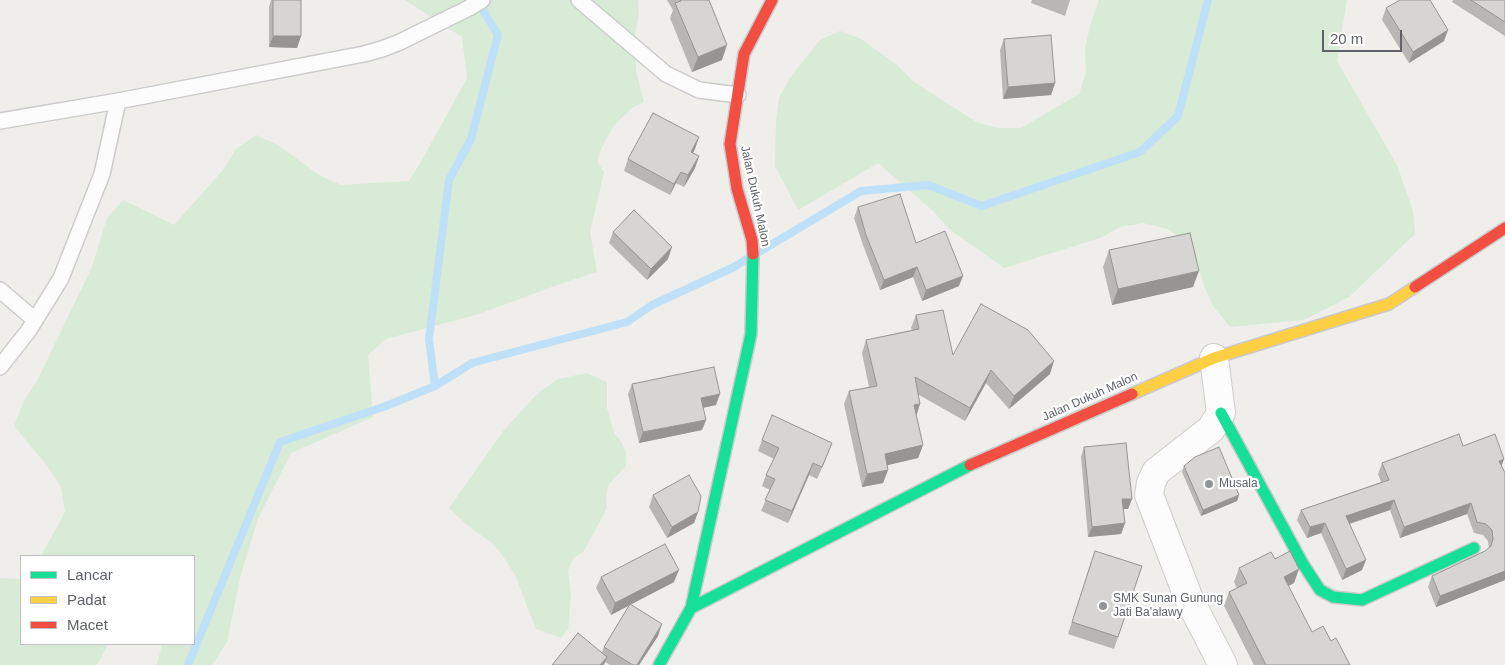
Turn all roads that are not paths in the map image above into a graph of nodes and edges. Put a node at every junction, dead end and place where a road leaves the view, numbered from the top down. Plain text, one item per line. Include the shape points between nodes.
1 (482, 0) edge
2 (579, 0) edge
3 (772, 0) edge
4 (738, 95) junction
5 (118, 101) junction
6 (0, 120) edge
7 (1505, 228) edge
8 (0, 290) edge
9 (35, 320) junction
10 (1214, 358) junction
11 (0, 367) edge
12 (1221, 413) junction
13 (1474, 548) dead end
14 (691, 608) junction
15 (659, 665) edge
16 (1223, 665) edge

1 - 5 lane via 400,42 373,52
2 - 4 lane via 666,74 699,90
3 - 4 street, Jalan Dukuh Malon via 744,54
4 - 14 street, Jalan Dukuh Malon via 730,144 737,189 752,240 751,334
5 - 6 lane
5 - 9 lane via 102,174 61,278
7 - 10 street, Jalan Dukuh Malon via 1389,304
8 - 9 lane
9 - 11 lane
10 - 12 street
10 - 14 street, Jalan Dukuh Malon via 961,469
12 - 13 street via 1303,564 1320,590 1333,597 1362,600
12 - 16 street via 1211,429 1156,472 1148,495 1189,599
14 - 15 street, Jalan Dukuh Malon

